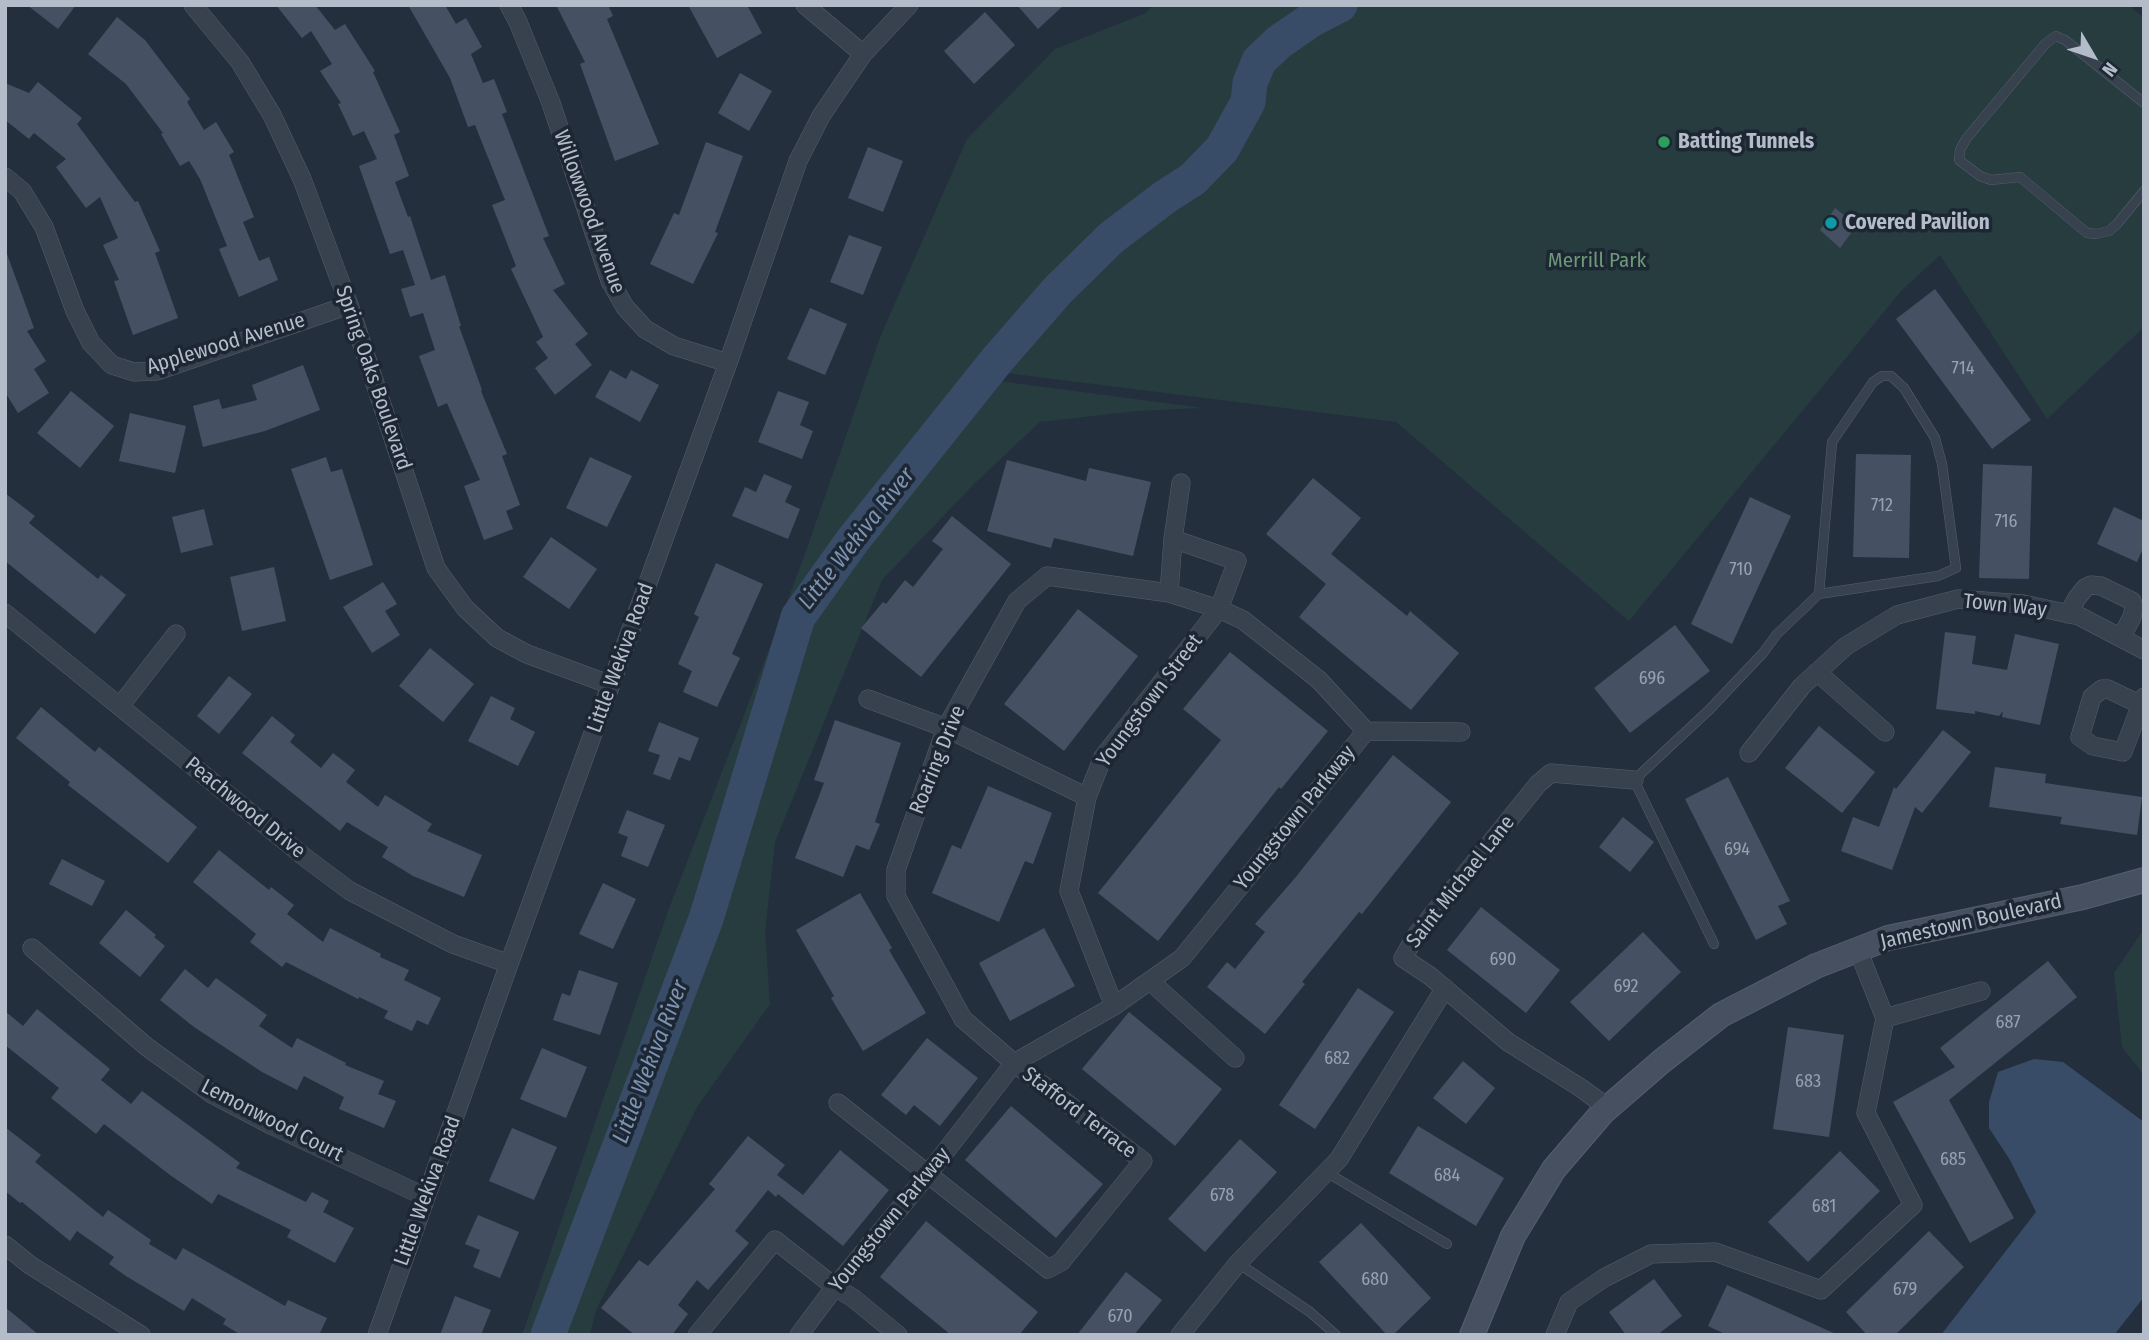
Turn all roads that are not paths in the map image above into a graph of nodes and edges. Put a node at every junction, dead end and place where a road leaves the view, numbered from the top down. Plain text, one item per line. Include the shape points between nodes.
1 (193, 5) edge
2 (509, 5) edge
3 (805, 5) edge
4 (909, 5) edge
5 (863, 54) junction
6 (2143, 102) edge
7 (5, 177) edge
8 (2144, 191) edge
9 (349, 305) junction
10 (728, 363) junction
11 (1181, 483) dead end
12 (1173, 539) junction
13 (1168, 593) junction
14 (1818, 594) junction
15 (1219, 609) junction
16 (5, 613) edge
17 (2068, 614) junction
18 (176, 634) dead end
19 (2121, 638) junction
20 (2144, 650) edge
21 (1817, 672) junction
22 (611, 685) junction
23 (868, 699) dead end
24 (2142, 701) edge
25 (120, 706) junction
26 (946, 728) junction
27 (1366, 731) junction
28 (1461, 732) dead end
29 (1885, 732) dead end
30 (1749, 753) dead end
31 (1633, 780) junction
32 (1087, 797) junction
33 (2144, 880) edge
34 (1714, 944) dead end
35 (32, 948) dead end
36 (1858, 950) junction
37 (509, 964) junction
38 (1150, 981) junction
39 (1445, 988) junction
40 (1981, 991) dead end
41 (1114, 1006) junction
42 (1885, 1018) junction
43 (1235, 1058) dead end
44 (1014, 1063) junction
45 (838, 1103) dead end
46 (1608, 1108) junction
47 (1326, 1172) junction
48 (928, 1174) junction
49 (426, 1197) junction
50 (1447, 1244) dead end
51 (5, 1245) edge
52 (1238, 1263) junction
53 (835, 1287) junction
54 (141, 1335) edge
55 (377, 1335) edge
56 (697, 1335) edge
57 (799, 1335) edge
58 (898, 1335) edge
59 (1180, 1335) edge
60 (1336, 1335) edge
61 (1472, 1335) edge
62 (1555, 1335) edge

1 - 9 street, Spring Oaks Boulevard via 240,62 272,115 302,179
2 - 10 street, Willowwood Avenue via 551,103 610,281 625,307 645,329 674,346
3 - 5 street
4 - 5 street, Little Wekiva Road
5 - 10 street, Little Wekiva Road via 821,116 798,161
6 - 8 lane via 2056,36 1966,139 1959,160 1991,180 2020,177 2087,233 2109,231
7 - 9 street, Applewood Avenue via 22,191 44,226 75,311 91,343 112,365 134,372 157,371
9 - 22 street, Spring Oaks Boulevard via 436,568 465,608 497,638
10 - 22 street, Little Wekiva Road
11 - 12 street
12 - 13 street
12 - 15 street, Youngstown Street via 1237,561
13 - 15 street, Roaring Drive
13 - 26 street, Roaring Drive via 1047,576 1017,601
14 - 14 lane via 1938,576 1955,569 1935,438 1905,388 1891,376 1873,382 1832,442
14 - 31 lane via 1709,710
15 - 27 street, Youngstown Parkway via 1242,620 1319,680
15 - 32 street, Youngstown Street via 1104,757
16 - 25 street, Peachwood Drive
17 - 19 street, Town Way
17 - 19 street via 2085,588 2101,586 2132,601 2132,617
17 - 21 street, Town Way via 2023,604 1958,599 1897,615 1846,646
18 - 25 street
19 - 20 street, Town Way
21 - 29 street
21 - 30 street, Town Way
22 - 37 street, Little Wekiva Road
23 - 26 street
24 - 24 street via 2123,752 2093,746 2080,737 2092,697 2102,689
25 - 37 street, Peachwood Drive via 350,891 453,944
26 - 32 street
26 - 44 street, Roaring Drive via 896,870 897,896 963,1019
27 - 28 street
27 - 38 street, Youngstown Parkway via 1182,958
31 - 34 lane
31 - 39 street, Saint Michael Lane via 1551,774 1538,784 1417,934 1403,958
32 - 41 street via 1069,891
33 - 36 street, Jamestown Boulevard via 1888,938
35 - 49 street, Lemonwood Court via 147,1047 212,1094
36 - 42 street
36 - 46 street, Jamestown Boulevard via 1816,966 1721,1015
37 - 49 street, Little Wekiva Road
38 - 41 street, Youngstown Parkway
38 - 43 street
39 - 46 street, Saint Michael Lane via 1508,1042
39 - 47 street via 1339,1159
40 - 42 street
41 - 44 street, Youngstown Parkway
42 - 62 street via 1866,1113 1913,1205 1821,1290 1715,1252 1651,1254 1569,1302
44 - 48 street, Youngstown Parkway
44 - 48 street, Stafford Terrace via 1143,1161 1061,1262 1048,1269
45 - 48 street
46 - 61 street, Jamestown Boulevard via 1554,1168 1513,1236
47 - 50 lane
47 - 52 street
48 - 53 street, Youngstown Parkway
49 - 55 street, Little Wekiva Road
51 - 54 street
52 - 59 street
52 - 60 lane
53 - 56 street via 775,1240
53 - 57 street, Youngstown Parkway
53 - 58 street

